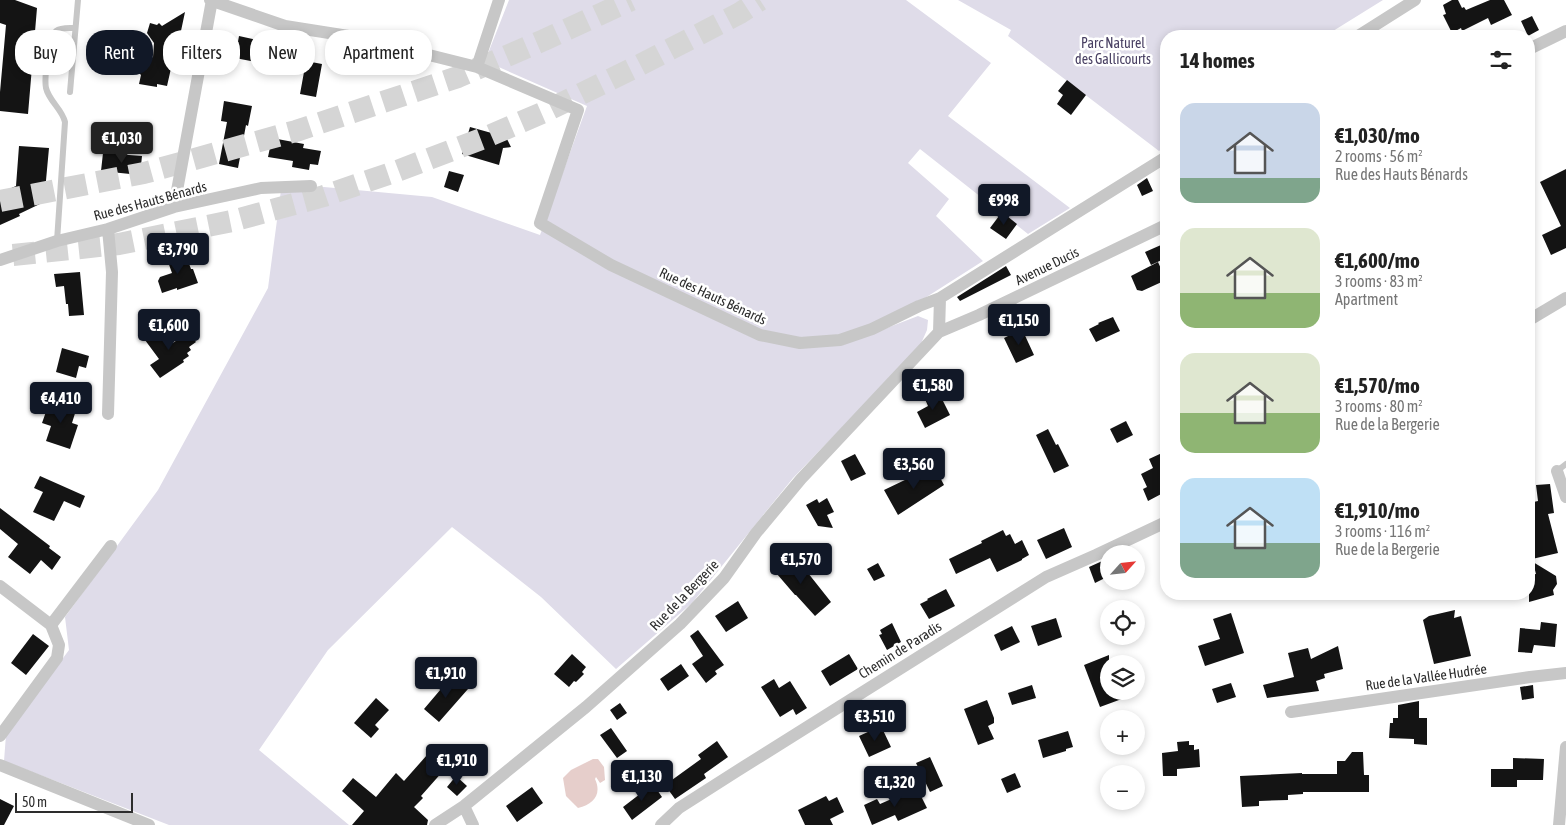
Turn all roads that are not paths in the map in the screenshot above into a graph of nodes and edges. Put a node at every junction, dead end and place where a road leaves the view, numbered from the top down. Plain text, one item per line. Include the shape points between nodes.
1 (78, 0) edge
2 (211, 0) edge
3 (499, 0) edge
4 (1415, 0) edge
5 (75, 28) junction
6 (1368, 30) edge
7 (1566, 31) edge
8 (1535, 46) edge
9 (477, 67) junction
10 (70, 92) dead end
11 (1160, 161) edge
12 (311, 186) dead end
13 (174, 207) junction
14 (108, 228) junction
15 (1160, 228) edge
16 (57, 242) junction
17 (0, 260) edge
18 (940, 298) junction
19 (1566, 298) edge
20 (1535, 316) edge
21 (939, 332) junction
22 (108, 414) dead end
23 (1562, 467) edge
24 (1566, 497) edge
25 (1160, 525) edge
26 (111, 546) dead end
27 (0, 586) edge
28 (51, 626) junction
29 (1566, 673) edge
30 (1291, 712) dead end
31 (0, 736) edge
32 (1566, 747) edge
33 (0, 765) edge
34 (464, 806) junction
35 (149, 825) edge
36 (435, 825) edge
37 (473, 825) edge
38 (661, 825) edge
39 (1559, 825) edge

1 - 5 lane
2 - 9 street via 285,26 361,38
2 - 13 street
3 - 9 street
4 - 6 street
5 - 10 lane
5 - 16 lane via 55,32 46,78 46,88 65,122
7 - 8 street
9 - 18 street, Rue des Hauts Bénards via 578,110 540,223 611,265 760,335 800,343 840,340
11 - 18 street, Rue des Hauts Bénards
12 - 13 street, Rue des Hauts Bénards via 261,188
13 - 14 street, Rue des Hauts Bénards
14 - 16 street, Rue des Hauts Bénards
14 - 22 street via 112,282
15 - 21 street, Avenue Ducis
16 - 17 street, Rue des Hauts Bénards
18 - 21 street
19 - 20 street
21 - 34 street, Rue de la Bergerie via 801,479 724,578 680,624 586,707
23 - 24 street
25 - 38 street, Chemin de Paradis via 1046,577 679,808
26 - 28 street
27 - 28 street
28 - 31 street via 60,645 57,658
29 - 30 street, Rue de la Vallée Hudrée
32 - 39 street
33 - 35 street
34 - 36 street, Rue de la Bergerie
34 - 37 street

